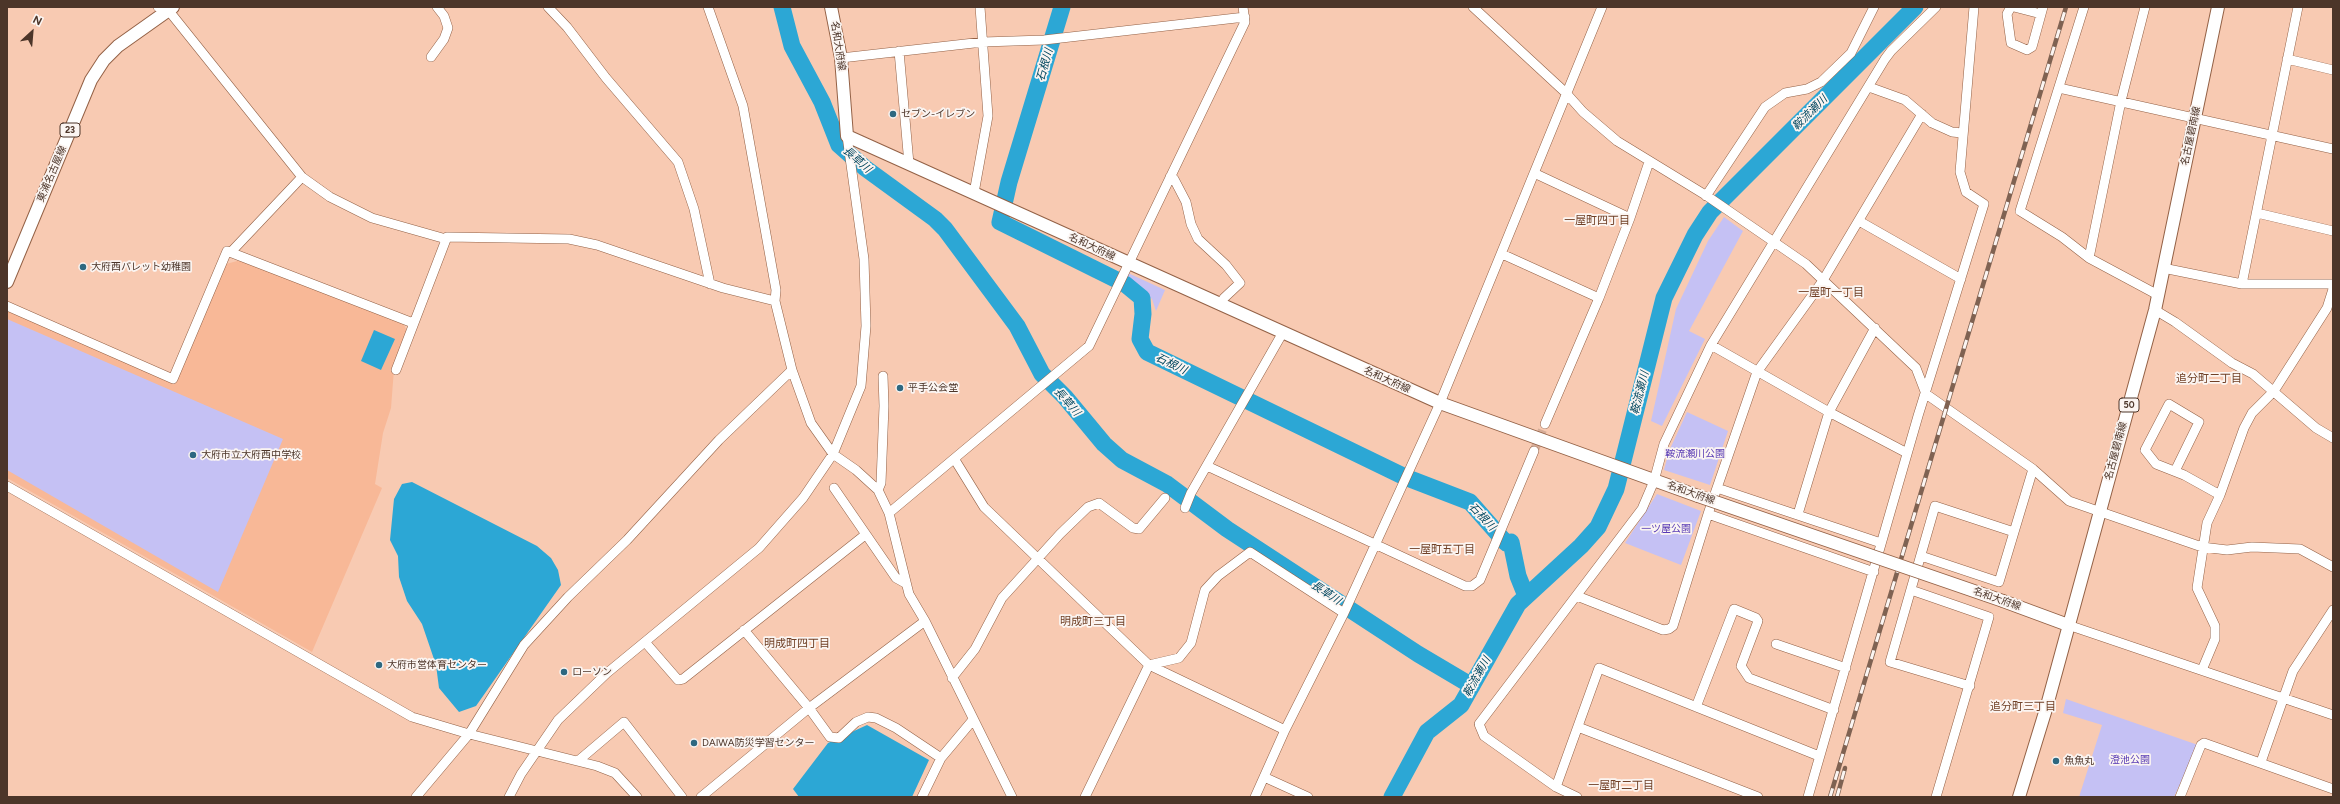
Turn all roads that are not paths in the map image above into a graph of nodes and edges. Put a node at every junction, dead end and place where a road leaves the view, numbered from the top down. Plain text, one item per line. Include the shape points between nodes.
1 (437, 7) edge
2 (548, 7) edge
3 (708, 7) edge
4 (831, 7) edge
5 (980, 7) edge
6 (1243, 7) edge
7 (1473, 7) edge
8 (1602, 7) edge
9 (1874, 7) edge
10 (1936, 7) edge
11 (1974, 7) edge
12 (2013, 7) edge
13 (2084, 7) edge
14 (2145, 7) edge
15 (2218, 7) edge
16 (2298, 7) edge
17 (167, 8) edge
18 (2042, 10) edge
19 (1245, 16) junction
20 (983, 42) junction
21 (899, 51) junction
22 (430, 57) dead end
23 (841, 58) junction
24 (2287, 59) junction
25 (2333, 70) edge
26 (1869, 86) junction
27 (2059, 88) junction
28 (1566, 93) junction
29 (2121, 101) junction
30 (1922, 114) junction
31 (2195, 118) junction
32 (1962, 133) junction
33 (2272, 135) junction
34 (848, 140) junction
35 (2333, 149) edge
36 (1649, 162) junction
37 (909, 164) junction
38 (1534, 173) junction
39 (302, 177) junction
40 (1170, 177) junction
41 (974, 193) junction
42 (1706, 196) junction
43 (2257, 213) junction
44 (1630, 218) junction
45 (1859, 220) junction
46 (2333, 231) edge
47 (446, 240) junction
48 (1774, 242) junction
49 (231, 252) junction
50 (1502, 254) junction
51 (2089, 258) junction
52 (1128, 263) junction
53 (2163, 268) junction
54 (1961, 280) junction
55 (7, 282) edge
56 (1822, 282) junction
57 (710, 284) junction
58 (2242, 284) junction
59 (2333, 284) edge
60 (2333, 289) edge
61 (2158, 295) junction
62 (1599, 298) junction
63 (775, 301) junction
64 (1220, 305) junction
65 (7, 306) edge
66 (2155, 310) junction
67 (2330, 310) edge
68 (413, 323) junction
69 (1875, 328) junction
70 (1282, 334) junction
71 (1711, 345) junction
72 (396, 370) dead end
73 (792, 370) junction
74 (1757, 372) junction
75 (883, 376) dead end
76 (2274, 391) junction
77 (1926, 394) junction
78 (1440, 403) junction
79 (1829, 412) junction
80 (1545, 424) tunnel mouth
81 (2333, 438) edge
82 (1534, 451) tunnel mouth
83 (1907, 453) junction
84 (833, 454) junction
85 (955, 460) junction
86 (1207, 466) junction
87 (2034, 469) junction
88 (2175, 471) junction
89 (1651, 480) junction
90 (7, 486) edge
91 (834, 488) dead end
92 (1717, 488) junction
93 (878, 490) junction
94 (2220, 495) junction
95 (1165, 498) dead end
96 (1185, 508) dead end
97 (889, 513) junction
98 (2099, 513) junction
99 (1708, 514) junction
100 (1798, 514) junction
101 (2014, 532) junction
102 (865, 536) junction
103 (1881, 543) junction
104 (1374, 546) junction
105 (2202, 547) junction
106 (1921, 556) junction
107 (1039, 558) junction
108 (2333, 567) edge
109 (1874, 572) junction
110 (905, 583) junction
111 (1911, 590) junction
112 (1577, 596) junction
113 (2333, 610) edge
114 (1344, 613) junction
115 (925, 621) junction
116 (2068, 625) junction
117 (744, 630) junction
118 (645, 642) junction
119 (1776, 644) dead end
120 (1149, 665) junction
121 (1846, 668) junction
122 (2202, 670) junction
123 (952, 678) junction
124 (1970, 686) junction
125 (2283, 697) junction
126 (1696, 706) junction
127 (809, 708) junction
128 (1834, 710) junction
129 (2333, 715) edge
130 (972, 721) junction
131 (1578, 727) junction
132 (1285, 730) junction
133 (469, 734) junction
134 (536, 752) junction
135 (1819, 756) junction
136 (941, 758) junction
137 (578, 761) junction
138 (2261, 762) junction
139 (1264, 777) junction
140 (1556, 787) junction
141 (2333, 789) edge
142 (416, 797) edge
143 (509, 797) edge
144 (637, 797) edge
145 (682, 797) edge
146 (701, 797) edge
147 (922, 797) edge
148 (1012, 797) edge
149 (1085, 797) edge
150 (1255, 797) edge
151 (1308, 797) edge
152 (1577, 797) edge
153 (1758, 797) edge
154 (1808, 797) edge
155 (1936, 797) edge
156 (2019, 797) edge
157 (2180, 797) edge

1 - 22 street via 444,16 448,28 444,39
2 - 57 street via 678,162 694,209
3 - 63 street via 743,106 776,290
4 - 23 main road, 名和大府線
5 - 20 street
6 - 19 street
7 - 28 street
8 - 28 street
9 - 42 street via 1851,54 1821,82 1807,89 1785,93 1765,107
10 - 26 street via 1891,50
11 - 32 street
12 - 18 street
12 - 18 street via 2007,14 2011,43 2027,50 2032,47
13 - 27 street
14 - 29 street
15 - 31 main road, 名古屋碧南線 / 50
16 - 24 street
17 - 39 street
17 - 55 main road, 東浦名古屋線 / 23 via 118,46 104,60 91,80
19 - 20 street via 1044,40
19 - 40 street
20 - 21 street
20 - 41 street via 988,116
21 - 23 street
21 - 37 street
23 - 34 main road, 名和大府線
24 - 25 street
24 - 33 street
26 - 30 street via 1905,100
26 - 48 street
27 - 29 street
27 - 51 street via 2020,211 2062,237
28 - 36 street via 1582,112 1617,141
28 - 38 street
29 - 31 street
29 - 51 street
30 - 32 street via 1932,123 1952,132
30 - 45 street
31 - 33 street
31 - 53 main road, 名古屋碧南線 / 50
32 - 54 street via 1960,172 1966,192 1984,204
33 - 35 street
33 - 43 street
34 - 37 main road, 名和大府線
34 - 84 street via 864,259 866,326 861,386
36 - 42 street
36 - 44 street
37 - 41 main road, 名和大府線
38 - 44 street
38 - 50 street
39 - 47 street via 330,197 372,218
39 - 49 street
40 - 52 street
40 - 64 street via 1174,179 1186,202 1191,224 1198,239 1226,265 1240,283
41 - 52 main road, 名和大府線
42 - 48 street
43 - 46 street
43 - 58 street
44 - 62 street
45 - 54 street
45 - 56 street
47 - 57 street via 447,237 570,239 597,245
47 - 68 street
48 - 56 street via 1806,264
48 - 71 street
49 - 65 street via 227,251 173,379
49 - 68 street
50 - 62 street
50 - 78 street
51 - 61 street
52 - 64 main road, 名和大府線
52 - 85 street via 1088,346
53 - 58 street
53 - 61 main road, 名古屋碧南線 / 50
54 - 77 street
56 - 69 street
56 - 74 street
57 - 63 street
58 - 59 street
60 - 67 street
61 - 66 main road, 名古屋碧南線 / 50
62 - 80 street
63 - 73 street
64 - 70 main road, 名和大府線
66 - 76 street via 2232,363 2253,374
66 - 98 main road, 名古屋碧南線 / 50
67 - 76 street
68 - 72 street
69 - 77 street via 1916,368
69 - 79 street
70 - 78 main road, 名和大府線
70 - 86 street
71 - 74 street
71 - 89 street via 1664,444
73 - 84 street via 811,423
73 - 133 street via 719,440 627,540 568,597 524,645
74 - 79 street
74 - 92 street
75 - 93 street via 881,476
76 - 81 street via 2316,428
76 - 94 street via 2252,413 2244,428
77 - 83 street
77 - 87 street
78 - 89 main road, 名和大府線
78 - 104 street
79 - 83 street
79 - 100 street
82 - 104 street via 1480,580 1472,586 1465,586
83 - 103 street
84 - 93 street
84 - 118 street via 811,488 775,531 747,558
85 - 97 street
85 - 107 street via 984,507
86 - 96 street
86 - 104 street
87 - 98 street via 2069,501
87 - 101 street
88 - 88 street via 2156,464 2145,450 2169,404 2199,422
88 - 94 street
89 - 112 street via 1642,509
89 - 116 main road, 名和大府線, bridge
90 - 133 street via 412,717
91 - 102 street
92 - 99 street
92 - 100 street
93 - 97 street
94 - 105 street via 2207,522
95 - 107 street via 1139,529 1133,528 1099,503 1088,507
97 - 110 street
98 - 105 street
98 - 116 main road, 名古屋碧南線 / 50
99 - 109 street
99 - 112 street via 1673,626 1669,629 1663,630
100 - 103 street
101 - 106 street via 1999,582
101 - 106 street via 1935,506
102 - 110 street via 896,578
102 - 117 street
103 - 109 street
104 - 114 street
105 - 108 street via 2227,550 2252,547 2300,549
105 - 122 street via 2196,588 2215,626 2215,639
106 - 111 street
107 - 120 street
107 - 123 street via 1002,598 974,649
109 - 121 street
110 - 115 street
111 - 124 street via 1989,616
111 - 124 street via 1890,662
112 - 140 street via 1479,724 1484,736
113 - 125 street via 2293,671
114 - 120 street via 1250,552 1204,590 1191,643 1179,658
114 - 132 street
115 - 123 street
115 - 127 street
116 - 122 street
116 - 156 main road, 名古屋碧南線 / 50
117 - 118 street via 683,679 678,680
117 - 127 street
118 - 134 street via 579,698 558,720
119 - 121 street
120 - 132 street
120 - 149 street
121 - 128 street
122 - 125 street
123 - 130 street
124 - 155 street
125 - 129 street
125 - 138 street
126 - 128 street via 1734,609 1758,621 1741,666 1749,678
126 - 131 street via 1599,668
126 - 135 street
127 - 136 street via 830,737 839,738 856,722 868,717 876,718
127 - 146 street
128 - 135 street
130 - 136 street
130 - 148 street
131 - 140 street
131 - 153 street
132 - 139 street
133 - 134 street
133 - 142 street
134 - 137 street
134 - 143 street
135 - 154 street
136 - 147 street
137 - 144 street via 614,774
137 - 145 street via 624,722
138 - 141 street
138 - 157 street via 2201,745
139 - 150 street
139 - 151 street
140 - 152 street

